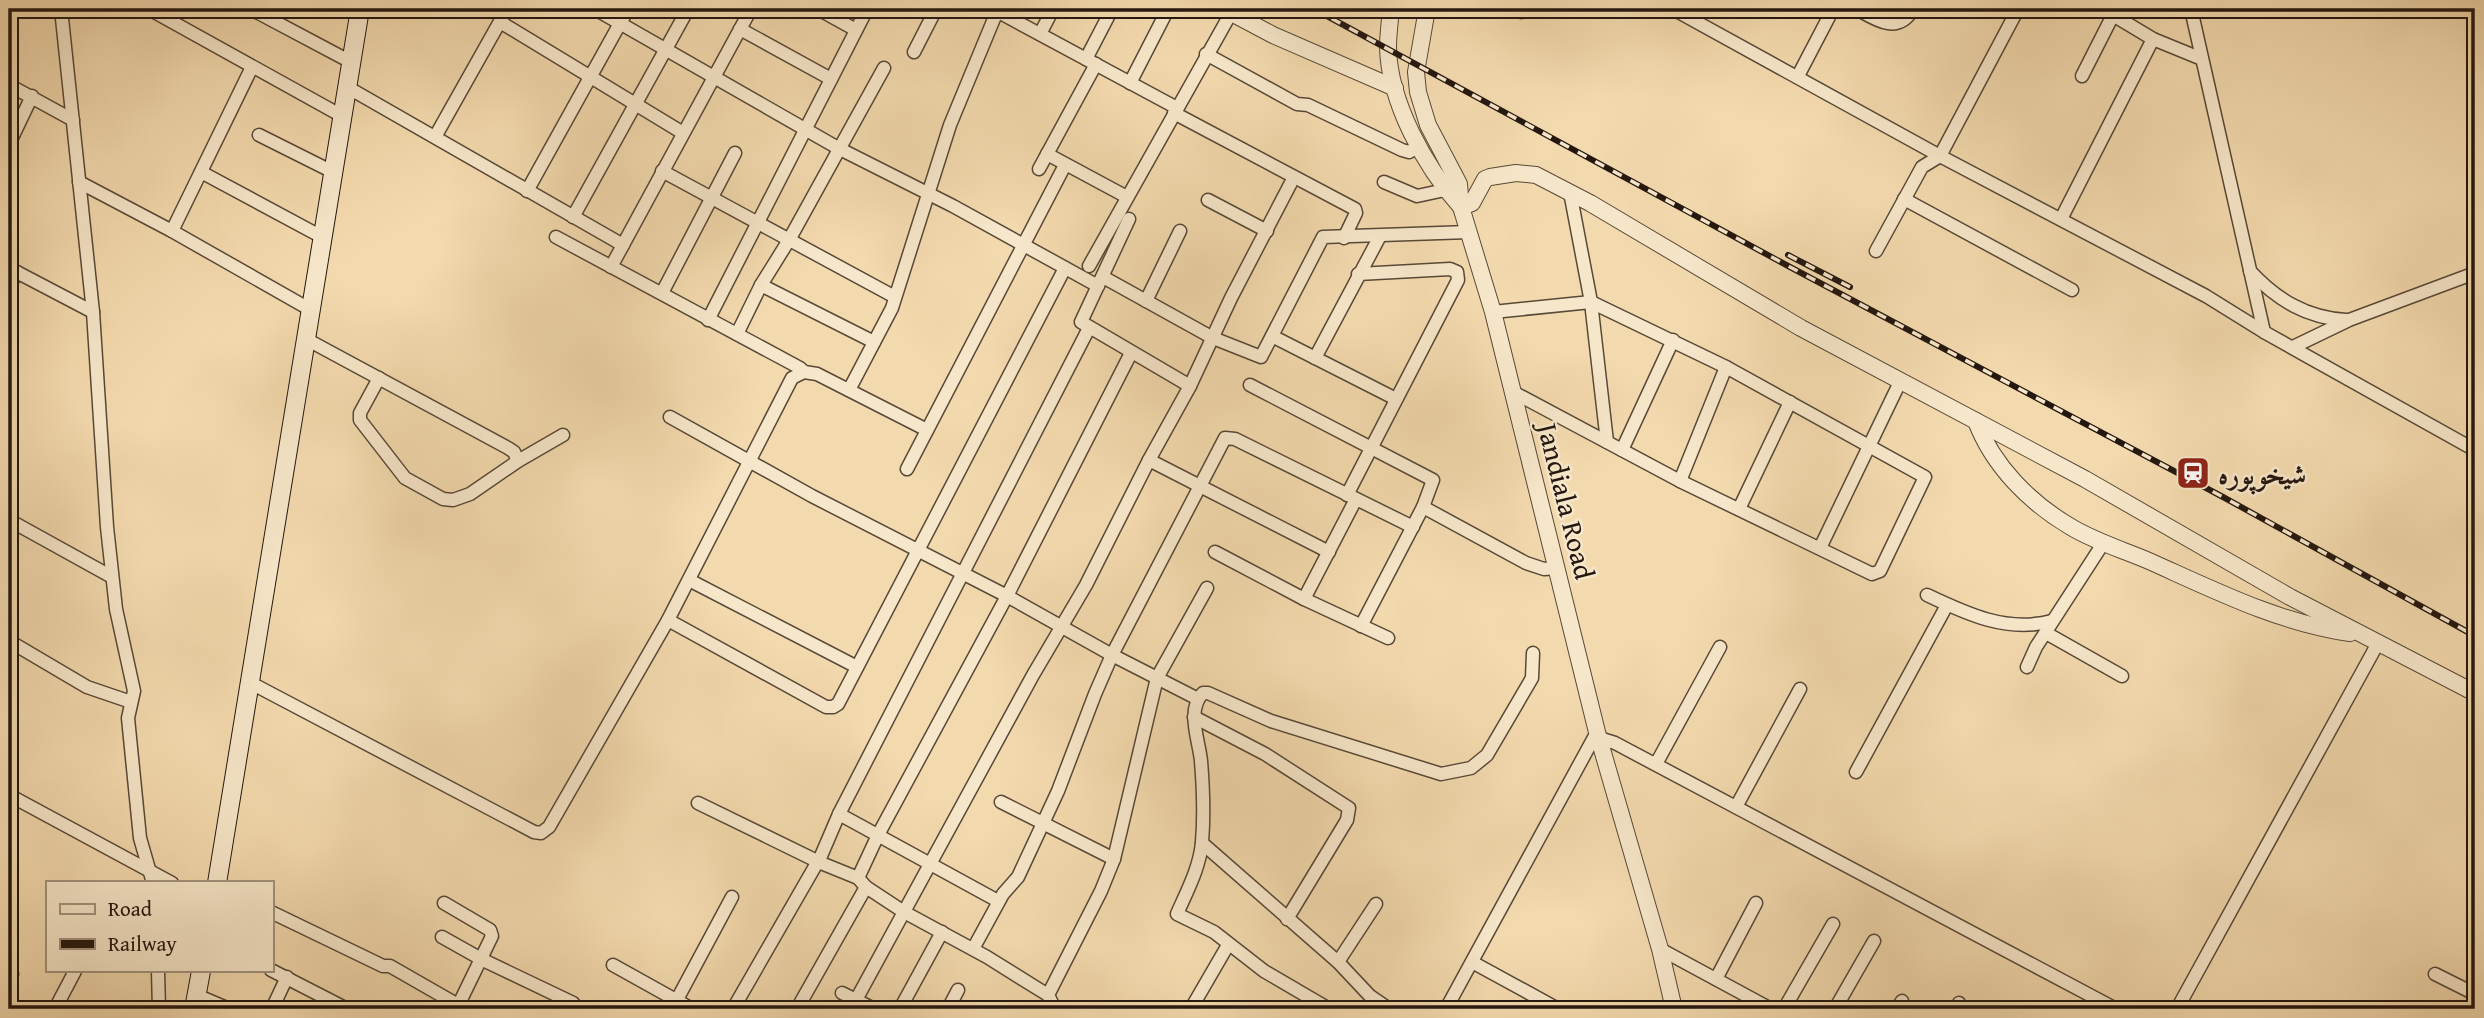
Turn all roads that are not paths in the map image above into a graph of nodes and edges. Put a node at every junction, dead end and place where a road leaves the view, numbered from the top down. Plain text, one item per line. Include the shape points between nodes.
1 (61, 9) edge
2 (149, 9) edge
3 (251, 9) edge
4 (360, 9) edge
5 (595, 9) edge
6 (628, 9) edge
7 (688, 9) edge
8 (751, 9) edge
9 (818, 9) edge
10 (867, 9) edge
11 (936, 9) edge
12 (996, 9) edge
13 (1053, 9) edge
14 (1112, 9) edge
15 (1168, 9) edge
16 (1391, 9) edge
17 (1427, 9) edge
18 (1673, 9) edge
19 (1833, 9) edge
20 (1857, 9) edge
21 (1913, 9) edge
22 (2018, 9) edge
23 (2191, 9) edge
24 (1227, 11) edge
25 (2113, 12) edge
26 (502, 13) edge
27 (1696, 14) edge
28 (621, 24) junction
29 (740, 29) junction
30 (856, 30) junction
31 (1040, 34) junction
32 (2153, 39) junction
33 (667, 51) junction
34 (914, 52) dead end
35 (1206, 54) junction
36 (2202, 59) junction
37 (351, 62) junction
38 (1091, 62) junction
39 (252, 67) junction
40 (884, 68) dead end
41 (1798, 76) junction
42 (2082, 76) dead end
43 (591, 77) junction
44 (713, 77) junction
45 (831, 79) junction
46 (1130, 83) junction
47 (9, 85) edge
48 (347, 87) junction
49 (1395, 88) junction
50 (32, 96) junction
51 (636, 105) junction
52 (1175, 111) junction
53 (342, 116) junction
54 (73, 120) junction
55 (805, 129) junction
56 (683, 133) junction
57 (259, 135) dead end
58 (435, 137) junction
59 (1419, 146) junction
60 (838, 148) junction
61 (735, 153) dead end
62 (1047, 154) junction
63 (1940, 156) junction
64 (1065, 165) junction
65 (1039, 169) dead end
66 (662, 171) junction
67 (201, 172) junction
68 (333, 172) junction
69 (1294, 177) junction
70 (79, 182) junction
71 (1384, 182) dead end
72 (9, 186) edge
73 (1445, 190) junction
74 (527, 191) junction
75 (1570, 192) junction
76 (930, 194) junction
77 (711, 197) junction
78 (1128, 197) junction
79 (1208, 200) dead end
80 (1904, 200) junction
81 (1461, 207) junction
82 (573, 217) junction
83 (1129, 219) dead end
84 (2061, 219) junction
85 (758, 223) junction
86 (172, 231) junction
87 (1180, 231) dead end
88 (1267, 231) junction
89 (1469, 232) junction
90 (1380, 236) junction
91 (322, 237) junction
92 (556, 237) dead end
93 (1345, 238) junction
94 (789, 240) junction
95 (1023, 245) junction
96 (622, 246) junction
97 (1876, 251) dead end
98 (1089, 266) dead end
99 (611, 267) junction
100 (1065, 268) junction
101 (13, 270) edge
102 (2250, 271) junction
103 (1359, 274) junction
104 (2475, 274) edge
105 (1100, 282) junction
106 (761, 285) junction
107 (9, 287) edge
108 (2072, 290) dead end
109 (662, 293) junction
110 (895, 297) junction
111 (1146, 301) junction
112 (1591, 302) junction
113 (311, 310) junction
114 (93, 312) junction
115 (1493, 312) junction
116 (708, 320) junction
117 (2349, 320) junction
118 (1089, 328) junction
119 (2264, 332) junction
120 (737, 334) junction
121 (1272, 336) junction
122 (1213, 338) junction
123 (306, 339) junction
124 (1673, 340) junction
125 (874, 342) junction
126 (2293, 347) junction
127 (1131, 353) junction
128 (1315, 358) junction
129 (1726, 368) junction
130 (804, 372) junction
131 (379, 378) junction
132 (1900, 382) junction
133 (1250, 385) dead end
134 (1190, 386) junction
135 (849, 390) junction
136 (1513, 392) junction
137 (1396, 399) junction
138 (1790, 402) junction
139 (670, 417) dead end
140 (1976, 421) junction
141 (927, 430) junction
142 (564, 435) dead end
143 (1608, 442) junction
144 (1868, 446) junction
145 (1371, 447) junction
146 (1622, 450) junction
147 (2475, 450) edge
148 (1149, 460) junction
149 (518, 461) junction
150 (750, 461) junction
151 (907, 468) dead end
152 (1680, 481) junction
153 (1200, 486) junction
154 (1352, 497) junction
155 (1423, 507) junction
156 (1739, 509) junction
157 (9, 520) edge
158 (1413, 527) junction
159 (2104, 542) junction
160 (1820, 548) junction
161 (917, 551) junction
162 (1215, 552) dead end
163 (1329, 552) junction
164 (1557, 568) junction
165 (962, 574) junction
166 (112, 577) junction
167 (690, 580) junction
168 (1207, 588) dead end
169 (1927, 595) dead end
170 (1007, 596) junction
171 (1304, 599) junction
172 (1947, 605) junction
173 (668, 620) junction
174 (1361, 625) junction
175 (1061, 626) junction
176 (2049, 627) junction
177 (2363, 635) junction
178 (1388, 638) dead end
179 (9, 642) edge
180 (2378, 643) junction
181 (1720, 647) dead end
182 (1533, 653) dead end
183 (1112, 656) junction
184 (857, 667) junction
185 (2027, 667) dead end
186 (2122, 676) dead end
187 (1157, 678) junction
188 (249, 682) junction
189 (1800, 689) dead end
190 (2475, 693) edge
191 (1198, 699) junction
192 (131, 702) junction
193 (1194, 717) junction
194 (1598, 735) junction
195 (1656, 764) junction
196 (1856, 772) dead end
197 (9, 795) edge
198 (698, 803) dead end
199 (1001, 803) dead end
200 (1737, 807) junction
201 (839, 814) junction
202 (1042, 823) junction
203 (878, 835) junction
204 (1202, 843) junction
205 (1114, 859) junction
206 (817, 861) junction
207 (931, 864) junction
208 (147, 868) junction
209 (152, 881) edge
210 (169, 881) edge
211 (217, 881) edge
212 (862, 883) junction
213 (732, 897) dead end
214 (998, 901) junction
215 (444, 903) dead end
216 (1756, 903) dead end
217 (1376, 904) dead end
218 (904, 912) junction
219 (273, 913) edge
220 (1287, 919) junction
221 (1833, 924) dead end
222 (942, 932) junction
223 (442, 937) dead end
224 (1874, 940) dead end
225 (1228, 944) junction
226 (972, 949) junction
227 (1660, 949) junction
228 (482, 960) junction
229 (1338, 962) junction
230 (1472, 962) junction
231 (613, 965) dead end
232 (273, 971) edge
233 (74, 972) edge
234 (158, 972) edge
235 (201, 972) edge
236 (2435, 974) dead end
237 (287, 977) junction
238 (1716, 979) junction
239 (958, 990) dead end
240 (842, 993) dead end
241 (2475, 994) edge
242 (1048, 995) junction
243 (856, 1000) junction
244 (195, 1002) edge
245 (674, 1005) edge
246 (461, 1007) edge
247 (1192, 1007) dead end
248 (55, 1009) edge
249 (159, 1009) edge
250 (229, 1009) edge
251 (272, 1009) edge
252 (347, 1009) edge
253 (577, 1009) edge
254 (692, 1009) edge
255 (733, 1009) edge
256 (797, 1009) edge
257 (874, 1009) edge
258 (900, 1009) edge
259 (948, 1009) edge
260 (1055, 1009) edge
261 (1329, 1009) edge
262 (1389, 1009) edge
263 (1446, 1009) edge
264 (1558, 1009) edge
265 (1674, 1009) edge
266 (1771, 1009) edge
267 (1784, 1009) edge
268 (1835, 1009) edge
269 (2116, 1009) edge
270 (2177, 1009) edge

1 - 54 street
2 - 39 street
3 - 37 street
4 - 37 main road
5 - 28 street
6 - 28 street
7 - 33 street
8 - 29 street
9 - 30 street
10 - 30 street
11 - 34 street
12 - 31 street
12 - 76 street via 950,125
13 - 31 street
14 - 38 street
15 - 46 street
16 - 49 street via 1388,48
17 - 81 street, Jandiala Road via 1416,72 1418,92 1428,125 1459,184
18 - 27 street
19 - 41 street
20 - 21 street via 1895,24
22 - 63 street
23 - 36 street
24 - 35 street
24 - 49 street
25 - 32 street
25 - 42 street
26 - 43 street
26 - 58 street
27 - 41 street
28 - 33 street
28 - 43 street
29 - 44 street
29 - 45 street
30 - 45 street
31 - 38 street
32 - 36 street
32 - 84 street
33 - 44 street
33 - 51 street
35 - 52 street
35 - 59 street via 1297,104 1402,150 1409,152
36 - 102 street
37 - 48 main road
38 - 46 street
38 - 62 street
39 - 53 street
39 - 67 street
40 - 60 street
41 - 63 street
43 - 51 street
43 - 74 street
44 - 55 street
44 - 56 street
45 - 55 street
46 - 52 street
47 - 50 street
48 - 53 main road
48 - 58 street
49 - 59 street
50 - 54 street
50 - 72 street via 10,142
51 - 56 street
51 - 82 street
52 - 69 street
52 - 78 street
53 - 68 main road
54 - 70 street
55 - 60 street
55 - 85 street
56 - 66 street
57 - 68 street
58 - 74 street
59 - 73 street
60 - 76 street
60 - 94 street
61 - 77 street
62 - 64 street
62 - 65 street
63 - 80 street via 1922,167
63 - 84 street
64 - 78 street
64 - 95 street
66 - 77 street
66 - 96 street
67 - 86 street
67 - 91 street
68 - 91 main road
69 - 88 street
69 - 93 street via 1356,210
70 - 86 street
70 - 114 street
71 - 73 street via 1417,196
73 - 81 street
74 - 82 street
75 - 81 street via 1536,175 1516,173 1485,180 1472,203
75 - 112 street
75 - 132 street
76 - 95 street
76 - 110 street
77 - 85 street
77 - 109 street
78 - 98 street
79 - 88 street
80 - 97 street
80 - 108 street
81 - 89 street, Jandiala Road
82 - 96 street
83 - 105 street
84 - 119 street
85 - 94 street
85 - 116 street
86 - 113 street
87 - 111 street
88 - 122 street
89 - 90 street
89 - 115 street, Jandiala Road
90 - 93 street
90 - 103 street
91 - 113 main road
92 - 99 street
93 - 121 street via 1321,240
94 - 106 street
94 - 110 street
95 - 100 street
95 - 141 street
96 - 99 street
99 - 109 street
100 - 105 street
100 - 161 street
101 - 107 street
101 - 114 street
102 - 117 street via 2295,308
102 - 119 street
103 - 128 street
103 - 137 street via 1450,269 1458,275 1457,286
104 - 117 street
105 - 111 street
105 - 118 street via 1082,319
106 - 120 street
106 - 125 street
109 - 116 street
110 - 125 street
111 - 122 street
112 - 115 street
112 - 124 street
112 - 143 street
113 - 123 main road
114 - 166 street
115 - 136 street, Jandiala Road
116 - 120 street
117 - 126 street
118 - 127 street
118 - 165 street
119 - 126 street
120 - 130 street
121 - 122 street via 1261,357
121 - 128 street
122 - 134 street
123 - 131 street
123 - 188 main road
124 - 129 street
124 - 146 street
125 - 135 street
126 - 147 street
127 - 134 street
127 - 170 street
128 - 137 street
129 - 138 street
129 - 152 street
130 - 135 street
130 - 150 street via 788,382
131 - 149 street via 508,448
131 - 149 street via 360,419 405,478 453,500 470,494
132 - 140 street
132 - 144 street
133 - 145 street
134 - 148 street
135 - 141 street
136 - 143 street
136 - 164 street, Jandiala Road
137 - 145 street
138 - 144 street
138 - 156 street
139 - 150 street
140 - 159 street via 1984,442 2015,483 2071,527
140 - 177 street
141 - 151 street
142 - 149 street
143 - 146 street
144 - 160 street
144 - 160 street via 1925,477 1879,573 1869,573
145 - 154 street
145 - 155 street via 1432,479
146 - 152 street
148 - 153 street
148 - 175 street
150 - 161 street
150 - 167 street
152 - 156 street
153 - 154 street via 1224,440 1230,438
153 - 163 street
153 - 183 street
154 - 158 street
154 - 163 street
155 - 158 street
155 - 164 street via 1526,563
156 - 160 street
157 - 166 street
158 - 174 street
159 - 176 street
159 - 177 street via 2246,604 2320,629
161 - 165 street
161 - 184 street
162 - 171 street
163 - 171 street
164 - 194 street, Jandiala Road
165 - 170 street
165 - 201 street
166 - 192 street via 134,691
167 - 173 street
167 - 184 street
168 - 187 street
169 - 172 street
170 - 175 street
170 - 203 street
171 - 174 street
172 - 176 street via 1980,619
172 - 196 street
173 - 184 street via 826,707 838,704
173 - 188 street via 549,827 541,833
174 - 178 street
175 - 183 street
175 - 207 street
176 - 185 street
176 - 186 street
177 - 180 street
179 - 192 street via 87,687
180 - 190 street
180 - 270 street
181 - 195 street
182 - 191 street via 1532,678 1487,755 1458,772 1441,774 1271,721 1208,693
183 - 187 street
183 - 202 street
187 - 191 street
187 - 205 street
188 - 211 main road
189 - 200 street
191 - 193 street
192 - 208 street via 128,718
193 - 204 street via 1201,760
193 - 220 street via 1348,806 1347,820
194 - 195 street
194 - 227 street, Jandiala Road
194 - 230 street
195 - 200 street
197 - 208 street
198 - 206 street
199 - 202 street
200 - 269 street
201 - 203 street
201 - 206 street
202 - 205 street
202 - 214 street via 1018,877
203 - 207 street
203 - 212 street
204 - 220 street
204 - 225 street via 1177,914
205 - 242 street
206 - 212 street
206 - 255 street
207 - 214 street
207 - 218 street
208 - 209 street
208 - 210 street
212 - 218 street
212 - 256 street
213 - 245 street
214 - 226 street
215 - 228 street via 491,932
216 - 238 street
217 - 229 street
218 - 222 street
218 - 243 street
219 - 246 street via 390,966
220 - 229 street
221 - 267 street
222 - 226 street
222 - 258 street
223 - 228 street
224 - 268 street
225 - 247 street
225 - 261 street
226 - 242 street
227 - 238 street
227 - 265 street, Jandiala Road
228 - 246 street
228 - 253 street
229 - 262 street
230 - 263 street
230 - 264 street
231 - 245 street
232 - 237 street
233 - 248 street
234 - 249 street
235 - 244 main road
236 - 241 street
237 - 251 street
237 - 252 street
238 - 266 street
239 - 259 street
240 - 243 street
242 - 260 street
243 - 257 street
244 - 250 street
245 - 254 street

